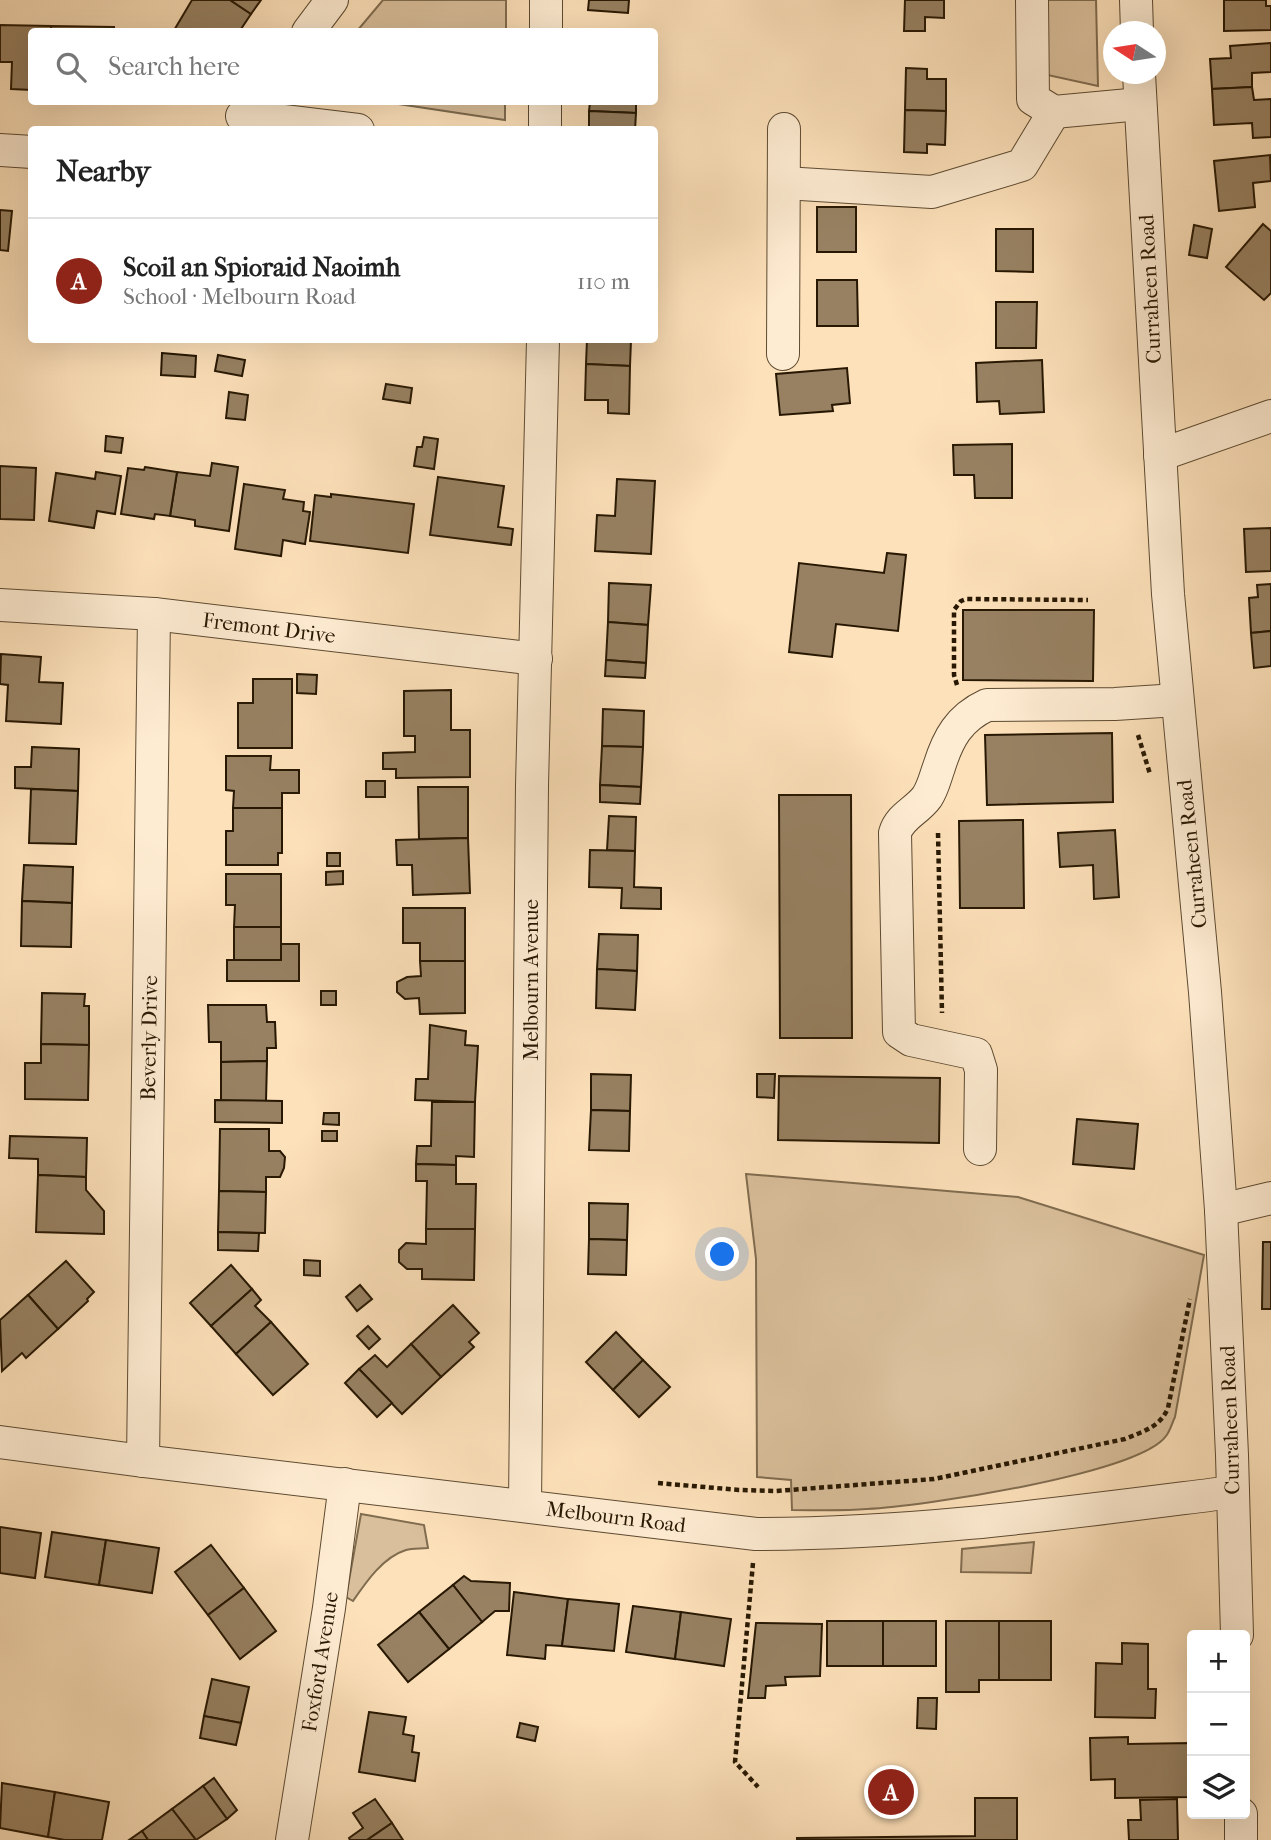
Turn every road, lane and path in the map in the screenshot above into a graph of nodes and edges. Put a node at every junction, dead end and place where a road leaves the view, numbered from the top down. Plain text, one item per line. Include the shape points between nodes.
1 (332, 0) edge
2 (546, 0) edge
3 (1032, 0) edge
4 (1136, 0) edge
5 (1137, 21) edge
6 (311, 28) edge
7 (546, 28) edge
8 (1140, 89) edge
9 (545, 105) edge
10 (1054, 112) junction
11 (241, 116) edge
12 (325, 126) edge
13 (545, 126) edge
14 (784, 129) dead end
15 (0, 150) edge
16 (28, 152) edge
17 (784, 183) junction
18 (543, 343) edge
19 (783, 354) dead end
20 (1271, 416) edge
21 (1160, 455) junction
22 (1088, 600) dead end
23 (0, 605) edge
24 (154, 614) junction
25 (536, 659) junction
26 (1177, 700) junction
27 (971, 712) junction
28 (1128, 729) dead end
29 (1154, 787) dead end
30 (938, 822) dead end
31 (943, 1046) junction
32 (980, 1149) dead end
33 (1271, 1198) edge
34 (1221, 1210) junction
35 (1192, 1293) dead end
36 (0, 1442) edge
37 (143, 1461) junction
38 (658, 1483) dead end
39 (345, 1485) junction
40 (1233, 1492) junction
41 (525, 1506) junction
42 (749, 1620) dead end
43 (1237, 1630) edge
44 (758, 1787) dead end
45 (1241, 1819) edge
46 (292, 1840) edge
47 (1241, 1840) edge

1 - 6 street
2 - 7 street
3 - 10 street via 1033,99
4 - 5 street
8 - 10 street
8 - 21 street, Curraheen Road
9 - 13 street
10 - 17 street via 1022,165 932,192
11 - 12 street
14 - 17 street
15 - 16 street
17 - 19 street
18 - 25 street, Melbourn Avenue
20 - 21 street
21 - 26 street, Curraheen Road
22 - 27 path via 961,601 954,610 954,675
23 - 24 street, Fremont Drive
24 - 25 street, Fremont Drive
24 - 37 street, Beverly Drive
25 - 41 street, Melbourn Avenue
26 - 27 street via 987,705
26 - 34 street, Curraheen Road
27 - 31 street via 954,731 927,796 898,824 895,833 897,1024 899,1032 911,1040
28 - 29 path via 1137,734
30 - 31 path
31 - 32 street via 971,1051 979,1061
33 - 34 street
34 - 40 street, Curraheen Road
35 - 38 path via 1164,1418 1125,1439 934,1479 776,1491
36 - 37 street, Melbourn Road
37 - 39 street, Melbourn Road
39 - 41 street, Melbourn Road
39 - 46 street, Foxford Avenue
40 - 41 street, Melbourn Road via 952,1526 789,1534 737,1533
40 - 43 street, Curraheen Road
42 - 44 path via 735,1762
45 - 47 street

